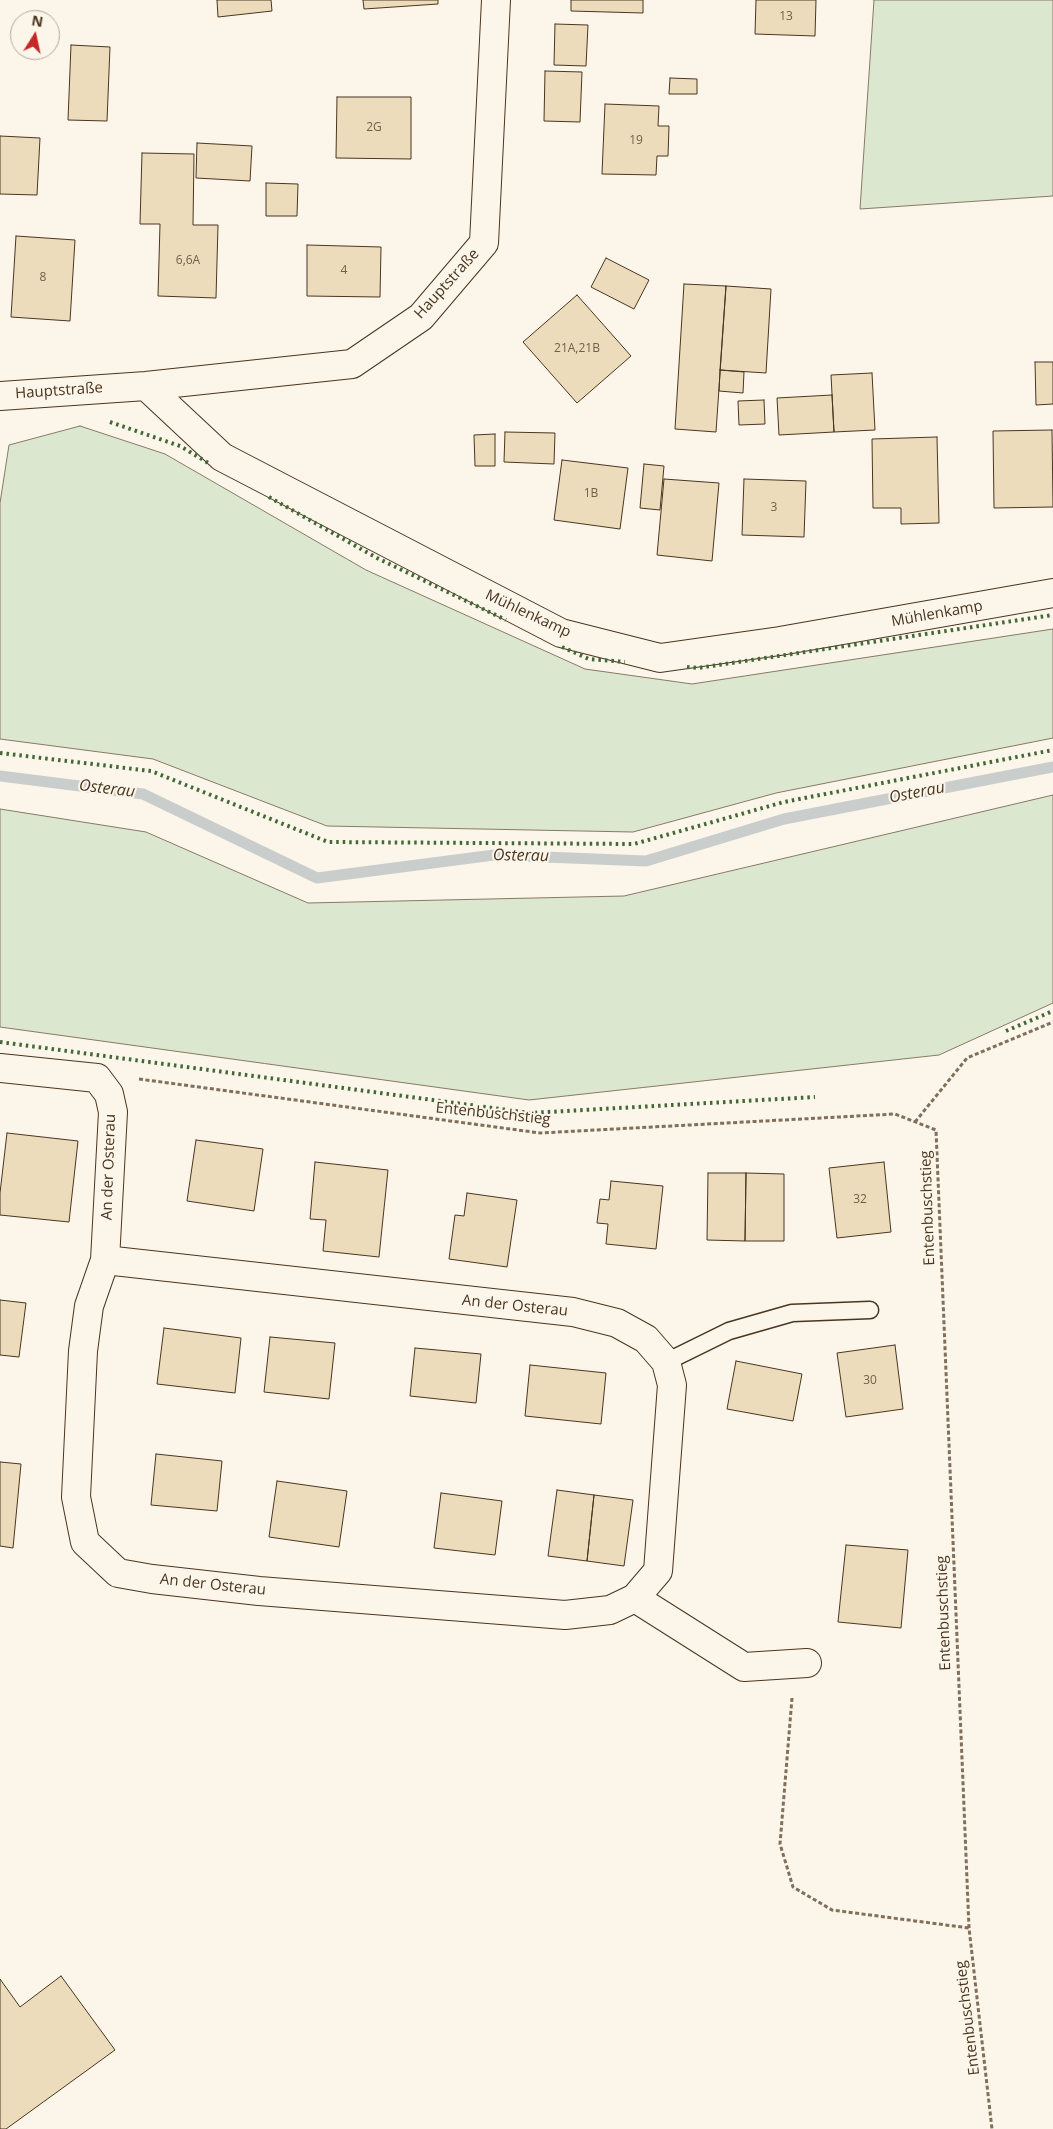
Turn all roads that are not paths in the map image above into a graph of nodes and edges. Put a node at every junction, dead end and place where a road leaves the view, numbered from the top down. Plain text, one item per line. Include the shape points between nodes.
1 (496, 0) edge
2 (146, 386) junction
3 (0, 396) edge
4 (1053, 594) edge
5 (0, 1068) edge
6 (105, 1260) junction
7 (870, 1310) dead end
8 (666, 1362) junction
9 (635, 1598) junction
10 (808, 1663) dead end

1 - 2 street, Hauptstraße via 484,243 421,316 352,364
2 - 3 street, Hauptstraße
2 - 4 street, Mühlenkamp via 222,457 561,633 660,658 780,641
5 - 6 street, An der Osterau via 96,1078 109,1094 113,1112
6 - 8 street, An der Osterau via 573,1312 617,1323 646,1339
6 - 9 street, An der Osterau via 89,1306 76,1497 85,1542 118,1572 259,1591 565,1615 610,1610
7 - 8 lane via 792,1312 729,1331
8 - 9 street, An der Osterau via 672,1385 658,1571
9 - 10 street via 744,1667

